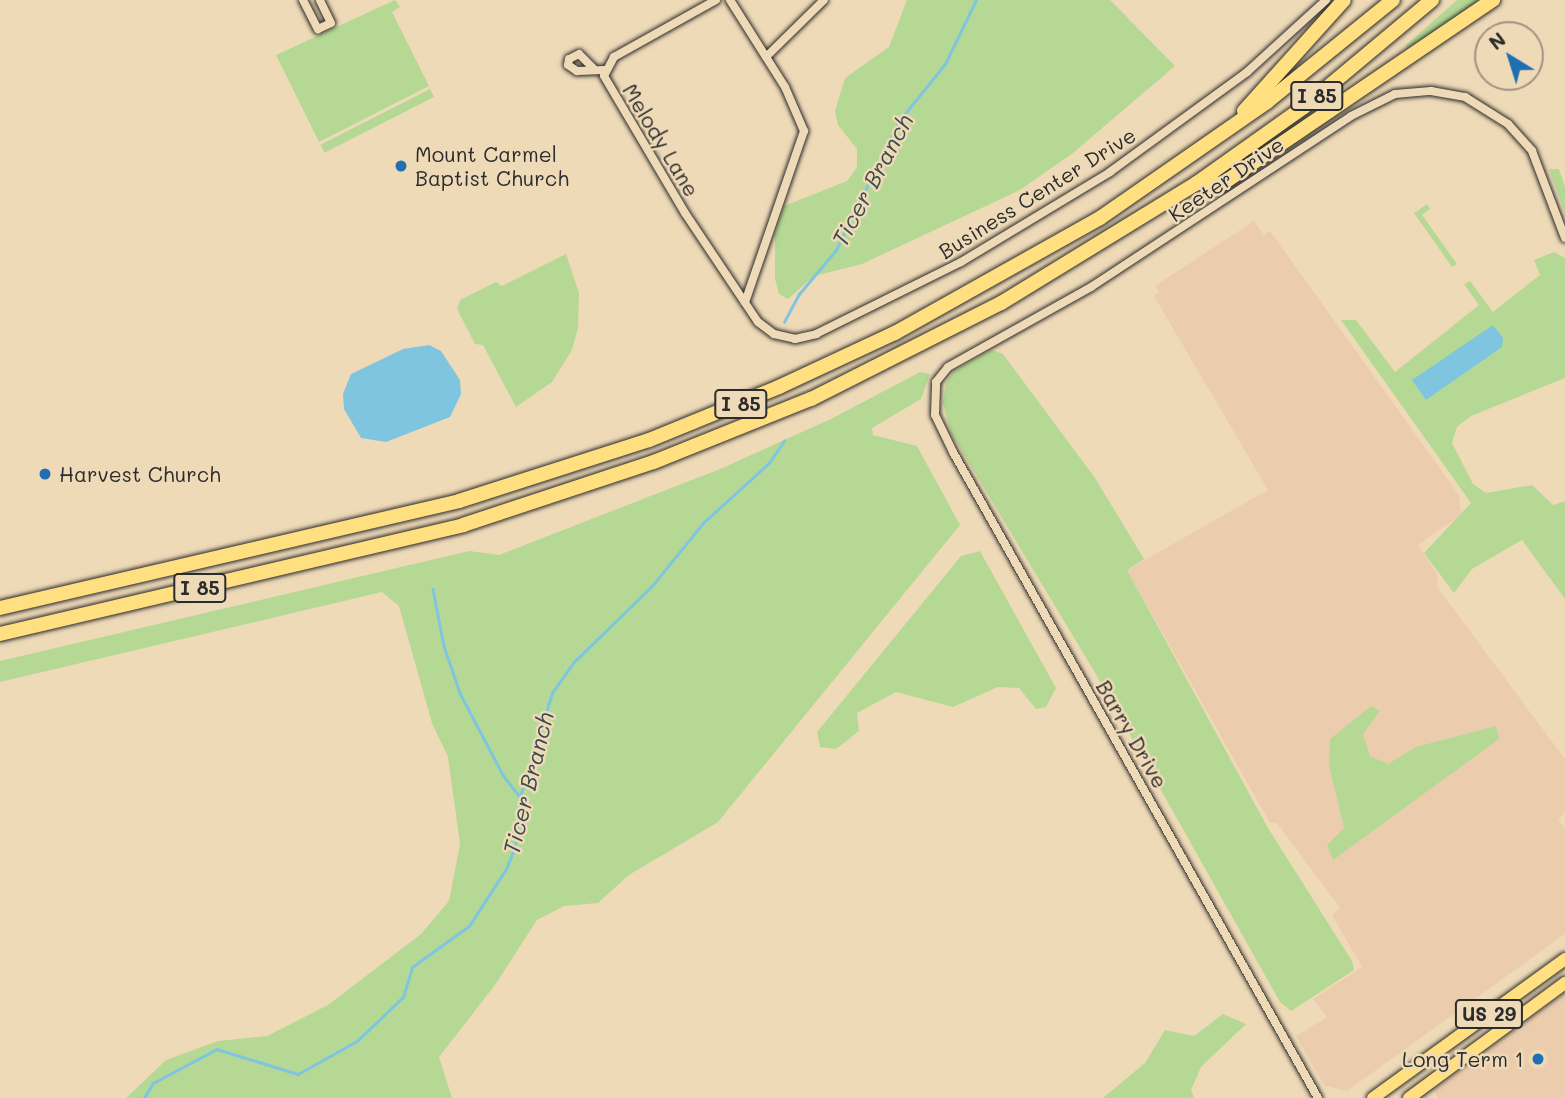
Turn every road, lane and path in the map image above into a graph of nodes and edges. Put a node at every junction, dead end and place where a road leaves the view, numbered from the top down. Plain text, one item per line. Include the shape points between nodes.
1 (303, 0) edge
2 (320, 0) edge
3 (716, 0) edge
4 (730, 0) edge
5 (824, 0) edge
6 (1326, 0) edge
7 (1344, 0) edge
8 (1393, 0) edge
9 (1432, 0) edge
10 (1493, 0) edge
11 (766, 57) junction
12 (594, 69) dead end
13 (604, 70) junction
14 (1224, 134) junction
15 (1197, 183) junction
16 (1565, 238) edge
17 (745, 302) junction
18 (936, 382) joint
19 (0, 608) edge
20 (0, 634) edge
21 (1565, 959) edge
22 (1565, 984) edge
23 (1318, 1098) edge
24 (1373, 1098) edge
25 (1409, 1098) edge

1 - 2 street via 318,29 331,23
3 - 13 street, Melody Lane via 614,57
4 - 11 street
5 - 11 street
6 - 17 street, Business Center Drive via 1194,113 1110,172 961,262 805,338 774,334
7 - 14 highway
8 - 14 highway, I 85
9 - 15 highway, I 85 via 1304,107
10 - 15 highway via 1222,184
11 - 17 street via 800,115 804,138
12 - 13 street
13 - 17 street, Melody Lane via 606,83 645,148
14 - 19 highway, I 85 via 1100,218 982,287 850,355 684,427 459,500
15 - 20 highway, I 85 via 1059,270 942,335 811,399 691,449 561,495 438,531
16 - 18 street, Keeter Drive via 1532,151 1508,124 1465,97 1431,91 1395,94 1351,116 1091,287 948,367
18 - 23 street, Barry Drive via 934,415 953,453
21 - 24 main road, US 29
22 - 25 main road, US 29

